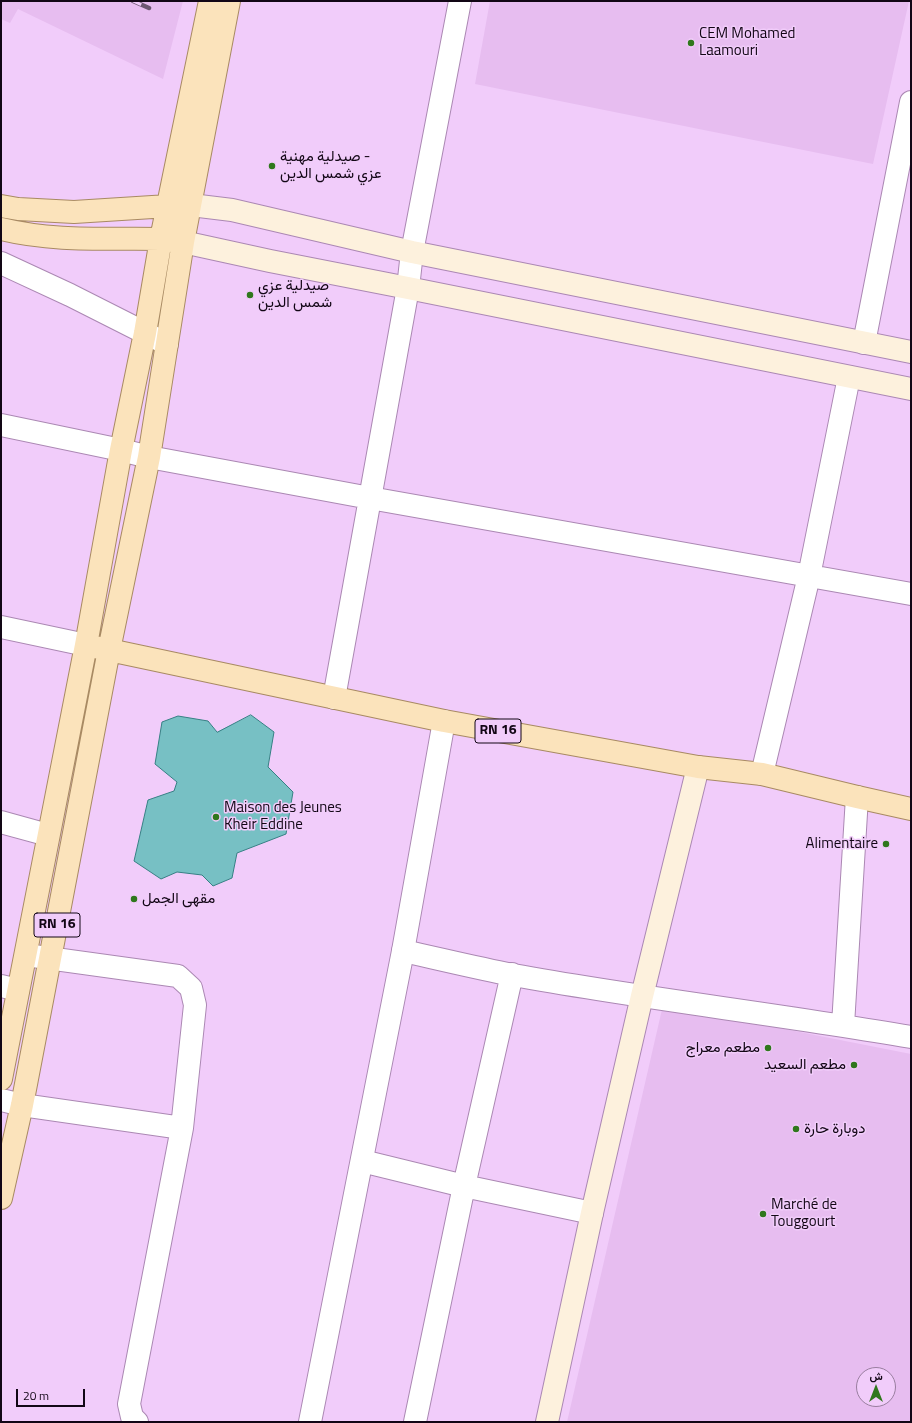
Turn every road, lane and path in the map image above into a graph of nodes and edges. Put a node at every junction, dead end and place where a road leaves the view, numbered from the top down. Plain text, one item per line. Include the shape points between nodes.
1 (210, 1) edge
2 (229, 1) edge
3 (460, 1) edge
4 (911, 102) edge
5 (169, 205) junction
6 (191, 205) junction
7 (1, 206) edge
8 (1, 229) edge
9 (161, 239) junction
10 (183, 242) junction
11 (412, 252) junction
12 (1, 263) edge
13 (408, 288) junction
14 (145, 333) junction
15 (864, 343) junction
16 (167, 344) junction
17 (911, 352) edge
18 (849, 377) junction
19 (911, 389) edge
20 (1, 425) edge
21 (120, 450) junction
22 (149, 457) junction
23 (370, 498) junction
24 (809, 576) junction
25 (911, 594) edge
26 (1, 627) edge
27 (86, 645) junction
28 (109, 650) junction
29 (334, 698) junction
30 (444, 722) junction
31 (698, 767) junction
32 (762, 774) junction
33 (858, 797) junction
34 (911, 809) edge
35 (1, 822) edge
36 (48, 836) junction
37 (403, 951) junction
38 (26, 955) junction
39 (51, 958) junction
40 (512, 974) junction
41 (9, 988) edge
42 (642, 996) junction
43 (843, 1025) junction
44 (911, 1037) edge
45 (1, 1079) edge
46 (11, 1103) edge
47 (182, 1128) junction
48 (362, 1161) junction
49 (464, 1186) junction
50 (1, 1198) edge
51 (592, 1213) junction
52 (137, 1422) edge
53 (310, 1422) edge
54 (415, 1422) edge
55 (547, 1422) edge

1 - 5 main road
2 - 6 main road
3 - 11 street
4 - 15 street
5 - 6 main road
5 - 7 main road via 74,212
5 - 9 main road
6 - 10 main road
6 - 11 main road via 232,210
8 - 9 main road via 58,238
9 - 10 main road
9 - 14 main road
10 - 13 main road
10 - 16 main road
11 - 13 street
11 - 15 main road
12 - 14 street
13 - 18 main road
13 - 23 street
14 - 16 street
14 - 21 main road
15 - 17 main road
16 - 22 main road
18 - 19 main road
18 - 24 street
20 - 21 street
21 - 22 street
21 - 27 main road
22 - 23 street
22 - 28 main road
23 - 24 street
23 - 29 street
24 - 25 street
24 - 32 street
26 - 27 street
27 - 28 main road, RN 16
27 - 36 main road, RN 16
28 - 29 main road, RN 16
28 - 39 main road, RN 16
29 - 30 main road, RN 16
30 - 31 main road, RN 16
30 - 37 street
31 - 32 main road, RN 16
31 - 42 main road
32 - 33 main road, RN 16
33 - 34 main road, RN 16
33 - 43 street
35 - 36 street
36 - 38 main road, RN 16
37 - 40 street
37 - 48 street
38 - 39 street
38 - 41 main road, RN 16
39 - 46 main road, RN 16
39 - 47 street via 178,976 191,988 195,1005
40 - 42 street
40 - 49 street
41 - 45 main road, RN 16
42 - 43 street
42 - 51 main road
43 - 44 street
46 - 47 street
46 - 50 main road, RN 16
47 - 52 street via 129,1404 132,1417
48 - 49 street
48 - 53 street
49 - 51 street
49 - 54 street
51 - 55 main road

